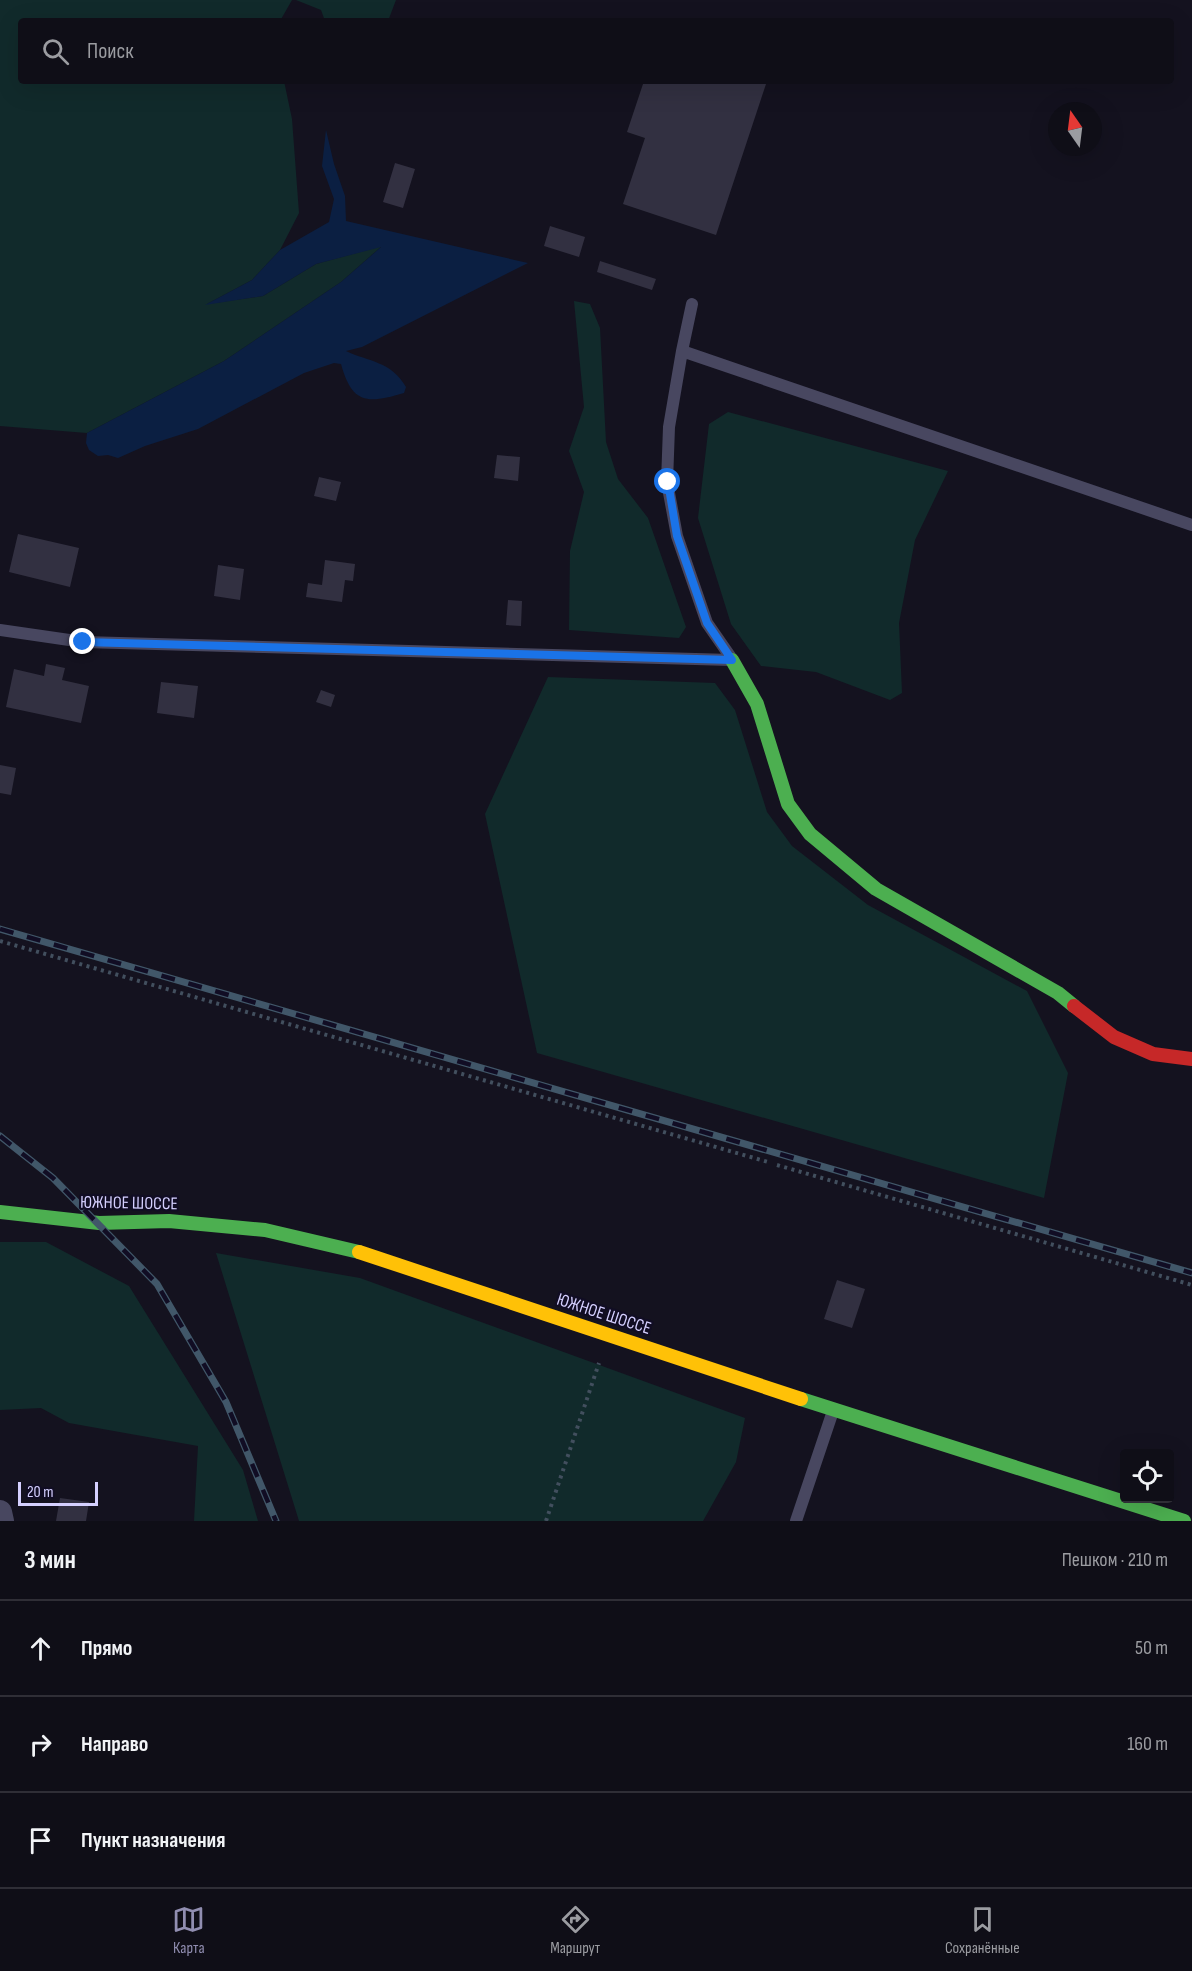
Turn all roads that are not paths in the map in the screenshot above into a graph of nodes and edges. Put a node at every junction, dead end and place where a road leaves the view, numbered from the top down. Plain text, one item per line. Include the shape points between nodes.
1 (692, 304) dead end
2 (682, 351) junction
3 (1192, 525) edge
4 (0, 630) edge
5 (732, 660) junction
6 (1192, 1059) edge
7 (0, 1212) edge
8 (833, 1409) junction
9 (0, 1512) edge
10 (2, 1521) edge
11 (796, 1521) edge
12 (1184, 1521) edge

1 - 2 lane
2 - 3 lane
2 - 5 lane via 669,427 668,482 677,536 707,623
4 - 5 lane via 83,642
5 - 6 street via 757,704 788,804 810,834 876,889 1058,993 1114,1037 1153,1054
7 - 8 street, ЮЖНОЕ ШОССЕ via 99,1223 170,1221 265,1230 348,1249
8 - 11 lane
8 - 12 street, ЮЖНОЕ ШОССЕ
9 - 10 street

